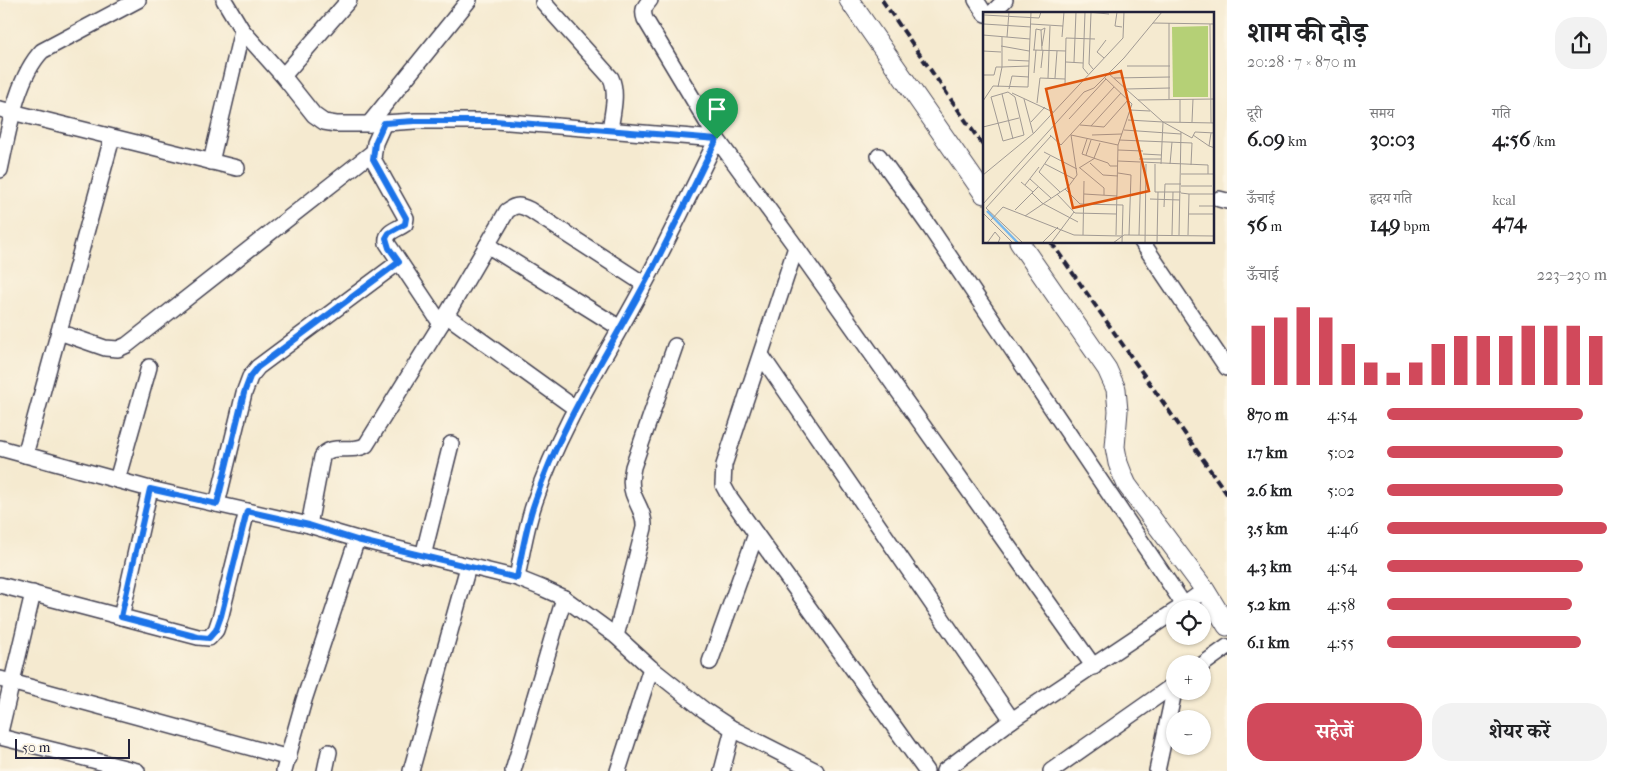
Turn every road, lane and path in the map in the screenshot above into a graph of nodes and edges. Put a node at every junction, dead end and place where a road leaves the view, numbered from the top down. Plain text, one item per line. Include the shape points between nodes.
1 (138, 0) edge
2 (224, 0) edge
3 (349, 0) edge
4 (469, 0) edge
5 (650, 0) edge
6 (849, 0) edge
7 (976, 0) edge
8 (1005, 0) edge
9 (543, 2) dead end
10 (984, 12) edge
11 (993, 12) edge
12 (242, 30) junction
13 (283, 76) junction
14 (7, 110) edge
15 (384, 123) junction
16 (369, 124) junction
17 (610, 130) junction
18 (112, 138) junction
19 (717, 139) junction
20 (373, 152) junction
21 (879, 156) dead end
22 (211, 162) junction
23 (237, 168) dead end
24 (0, 170) edge
25 (983, 193) edge
26 (1020, 244) edge
27 (1144, 244) edge
28 (487, 245) junction
29 (796, 247) junction
30 (399, 262) junction
31 (644, 284) junction
32 (444, 319) junction
33 (620, 328) junction
34 (59, 332) junction
35 (675, 346) dead end
36 (1221, 346) edge
37 (761, 355) junction
38 (149, 367) dead end
39 (1227, 368) edge
40 (576, 408) junction
41 (451, 444) dead end
42 (0, 448) edge
43 (25, 456) junction
44 (117, 480) junction
45 (150, 489) junction
46 (217, 504) junction
47 (247, 511) junction
48 (309, 525) junction
49 (756, 534) junction
50 (357, 540) junction
51 (423, 556) junction
52 (468, 567) junction
53 (517, 578) junction
54 (0, 585) edge
55 (1205, 590) junction
56 (33, 594) junction
57 (564, 598) junction
58 (1174, 600) edge
59 (1191, 600) edge
60 (121, 617) junction
61 (1166, 617) edge
62 (1227, 626) edge
63 (616, 636) junction
64 (1227, 647) edge
65 (1211, 658) edge
66 (710, 662) dead end
67 (1094, 667) junction
68 (650, 668) junction
69 (6, 681) edge
70 (1166, 691) edge
71 (1172, 700) edge
72 (1012, 720) junction
73 (733, 729) junction
74 (0, 732) edge
75 (0, 737) edge
76 (330, 752) dead end
77 (286, 765) edge
78 (137, 771) edge
79 (325, 771) edge
80 (411, 771) edge
81 (512, 771) edge
82 (618, 771) edge
83 (722, 771) edge
84 (816, 771) edge
85 (926, 771) edge
86 (944, 771) edge
87 (1051, 771) edge
88 (1157, 771) edge

1 - 14 street via 42,51 27,70
2 - 12 street
3 - 13 street
4 - 16 street
5 - 19 street via 643,13 645,19
6 - 25 street
7 - 10 street
8 - 11 street
9 - 17 street via 611,78 614,94
12 - 13 street
12 - 22 street
13 - 16 street via 324,122
14 - 18 street
14 - 24 street
15 - 16 street
15 - 17 street via 495,121
15 - 20 street
17 - 19 street
18 - 22 street
18 - 34 street
19 - 29 street
19 - 31 street
20 - 30 street via 375,165 406,218 405,224 386,238
20 - 34 street via 118,350
21 - 58 street via 931,229
22 - 23 street
26 - 55 street via 1107,369 1116,389 1115,447 1125,480
27 - 36 street
28 - 31 street via 507,211 521,205
28 - 32 street
28 - 33 street
29 - 37 street
29 - 67 street
30 - 32 street
30 - 46 street via 258,367 250,377
31 - 33 street
32 - 40 street
32 - 48 street via 366,445 356,450 329,449 325,452
33 - 40 street
34 - 43 street
35 - 63 street via 632,467 633,492 644,518 644,528
36 - 39 street
37 - 49 street via 722,475 729,496
37 - 72 street
38 - 44 street
40 - 53 street via 534,502
41 - 51 street
42 - 43 street
43 - 44 street
44 - 45 street
45 - 46 street
45 - 60 street
46 - 47 street
47 - 48 street
47 - 60 street via 221,616 209,638
48 - 50 street
49 - 66 street
49 - 85 street
50 - 51 street
50 - 77 street
51 - 52 street
52 - 53 street
52 - 80 street
53 - 57 street
54 - 56 street
55 - 59 street
55 - 62 street
56 - 60 street
56 - 69 street
57 - 63 street
57 - 81 street
61 - 67 street
63 - 68 street
64 - 65 street
67 - 72 street
68 - 73 street
68 - 82 street
69 - 74 street
69 - 77 street
70 - 87 street
71 - 88 street
72 - 86 street
73 - 83 street
73 - 84 street
75 - 78 street
76 - 79 street

